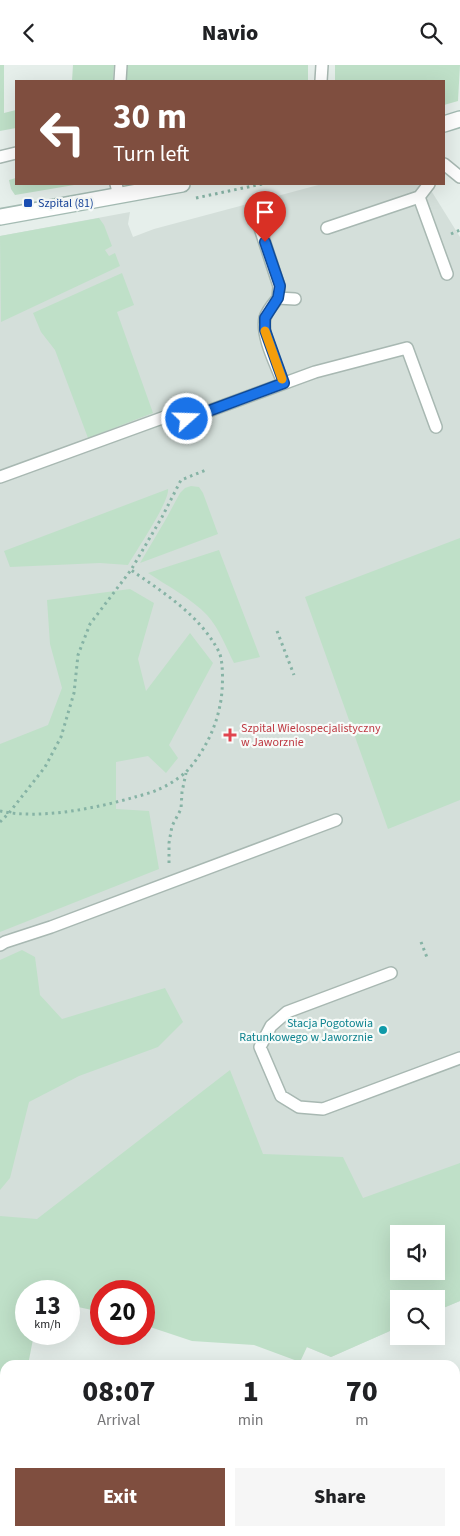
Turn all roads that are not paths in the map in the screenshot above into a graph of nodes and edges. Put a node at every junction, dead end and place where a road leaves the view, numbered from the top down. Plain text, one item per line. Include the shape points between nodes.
1 (121, 65) edge
2 (322, 65) edge
3 (120, 80) edge
4 (321, 80) edge
5 (460, 119) edge
6 (445, 123) edge
7 (15, 153) edge
8 (0, 157) edge
9 (445, 165) edge
10 (460, 177) edge
11 (171, 185) edge
12 (428, 185) edge
13 (118, 190) edge
14 (420, 197) junction
15 (0, 217) edge
16 (260, 228) dead end
17 (328, 228) dead end
18 (447, 274) dead end
19 (278, 298) junction
20 (296, 299) dead end
21 (284, 383) junction
22 (436, 427) dead end
23 (0, 477) edge
24 (336, 820) dead end
25 (0, 945) edge
26 (391, 973) dead end
27 (460, 1058) edge

1 - 3 lane
2 - 4 lane
5 - 6 street
7 - 8 lane
9 - 10 lane
11 - 13 street
12 - 14 lane
13 - 15 street
14 - 17 lane
14 - 18 lane
16 - 19 lane via 280,286
19 - 20 lane
19 - 21 lane via 265,318 265,330
21 - 22 lane via 408,348
21 - 23 lane
24 - 25 lane
26 - 27 lane via 287,1013 271,1025 260,1047 280,1095 299,1107 323,1109

